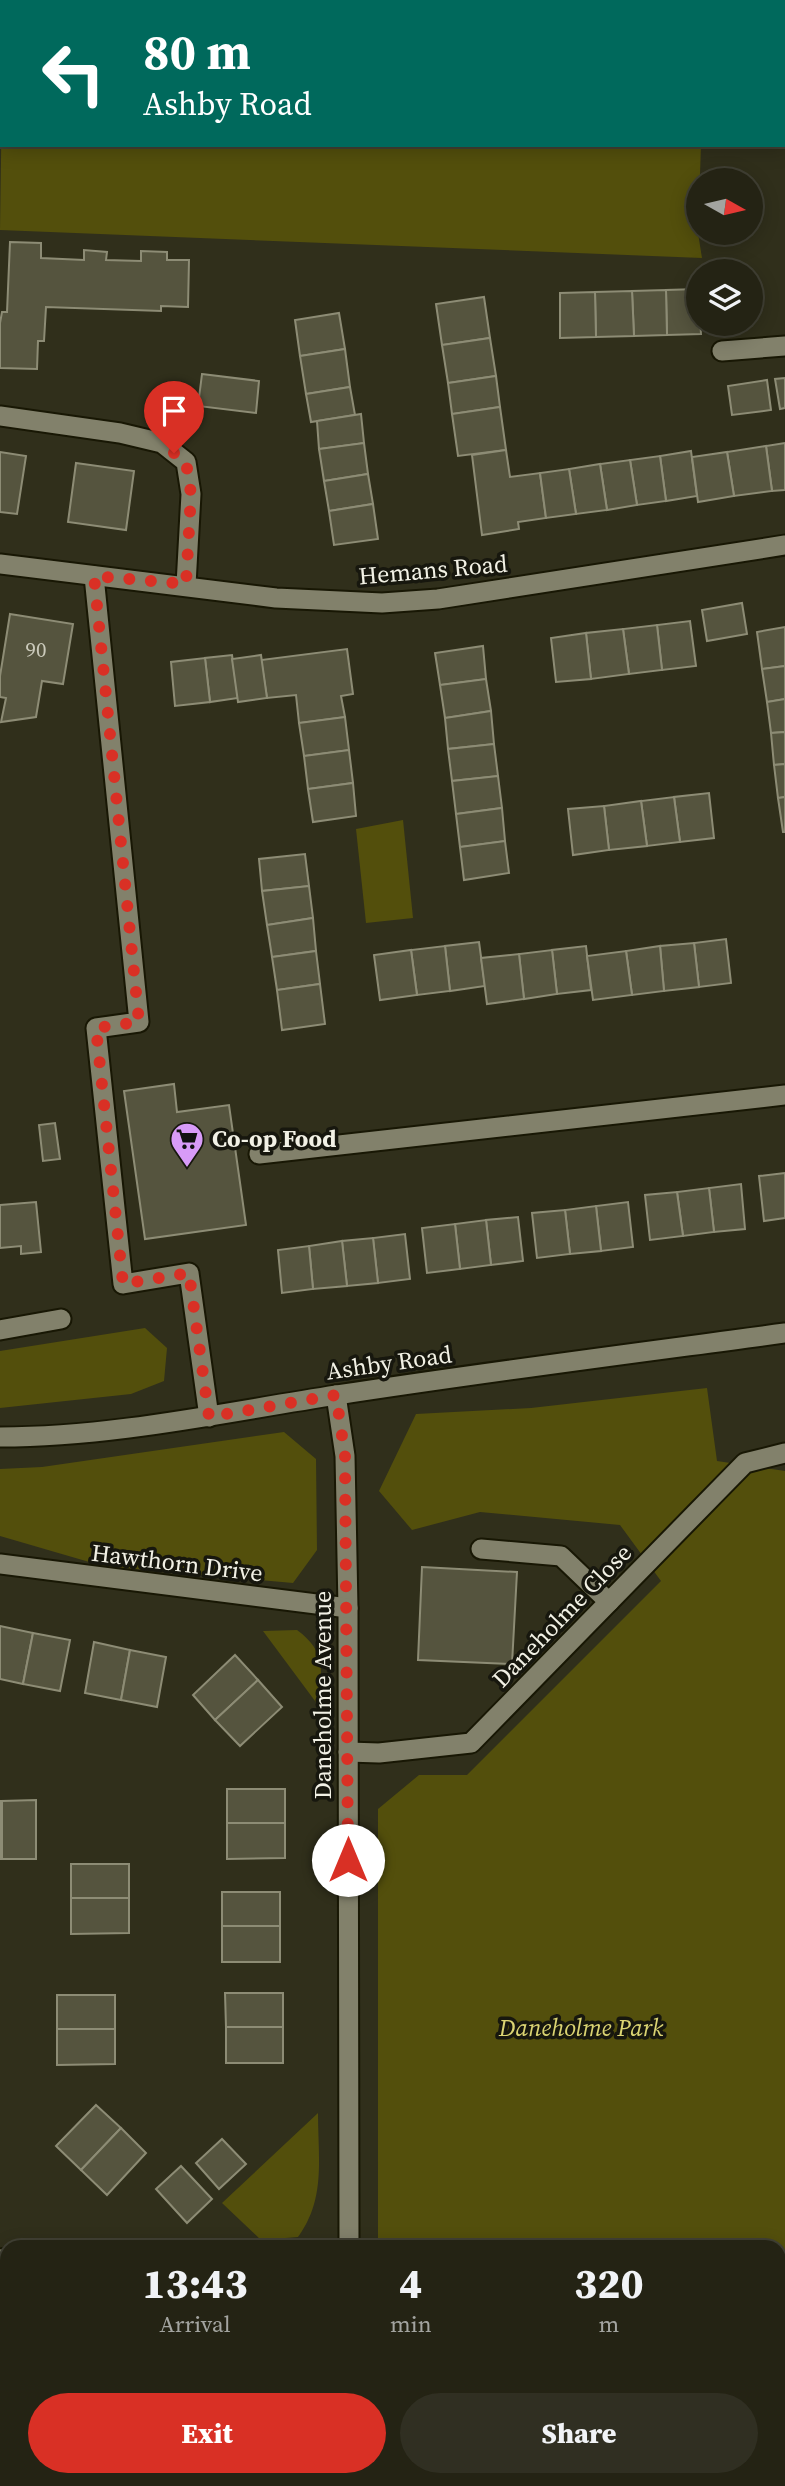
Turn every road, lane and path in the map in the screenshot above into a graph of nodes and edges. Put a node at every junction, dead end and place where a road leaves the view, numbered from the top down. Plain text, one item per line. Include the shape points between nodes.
1 (785, 346) edge
2 (722, 351) dead end
3 (0, 416) edge
4 (785, 545) edge
5 (0, 564) edge
6 (94, 576) junction
7 (186, 584) junction
8 (785, 1096) edge
9 (259, 1154) dead end
10 (61, 1319) dead end
11 (0, 1330) edge
12 (785, 1333) edge
13 (336, 1395) junction
14 (209, 1417) junction
15 (0, 1437) edge
16 (785, 1453) edge
17 (481, 1549) dead end
18 (0, 1564) edge
19 (609, 1602) junction
20 (348, 1608) junction
21 (348, 1752) junction
22 (349, 2240) edge

1 - 2 street
3 - 7 street via 120,432 162,443 186,462 191,494
4 - 7 street, Hemans Road via 451,597 382,603 276,598
5 - 6 street, Hemans Road
6 - 7 street, Hemans Road
6 - 14 street via 139,1022 96,1028 123,1284 189,1273
8 - 9 street
10 - 11 street
12 - 13 street, Ashby Road
13 - 14 street, Ashby Road
13 - 20 street, Daneholme Avenue via 345,1456
14 - 15 street, Ashby Road via 57,1437
16 - 19 street, Daneholme Close via 746,1463
17 - 19 street via 561,1556
18 - 20 street, Hawthorn Drive
19 - 21 street, Daneholme Close via 471,1743
20 - 21 street, Daneholme Avenue
21 - 22 street, Daneholme Avenue

